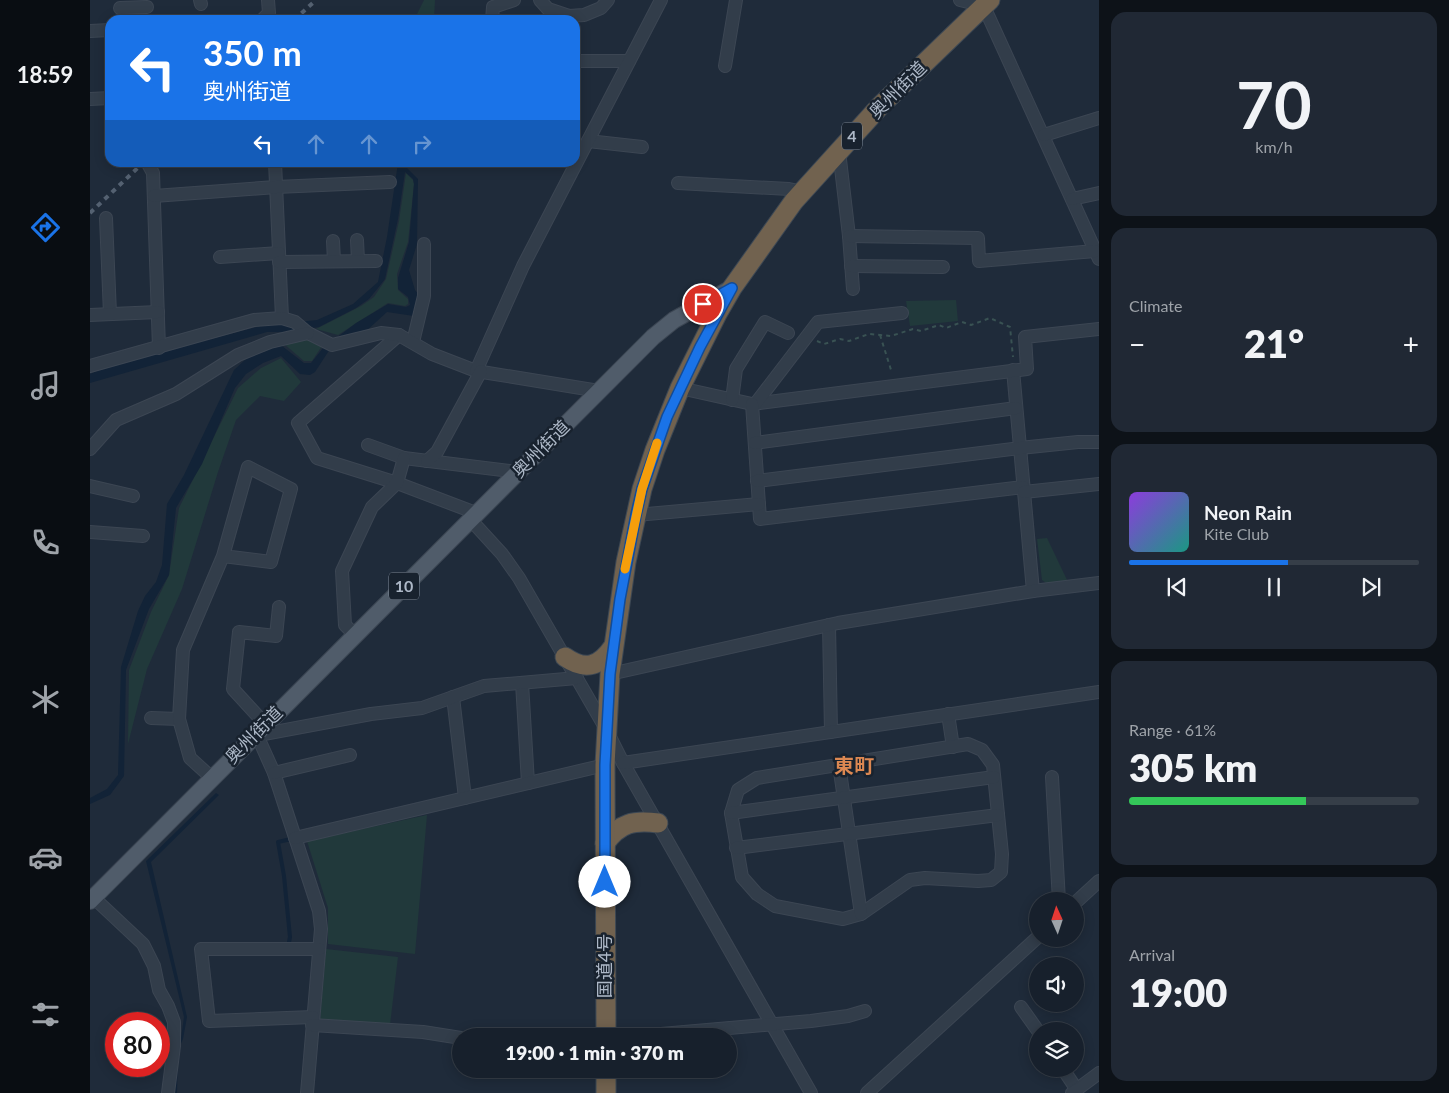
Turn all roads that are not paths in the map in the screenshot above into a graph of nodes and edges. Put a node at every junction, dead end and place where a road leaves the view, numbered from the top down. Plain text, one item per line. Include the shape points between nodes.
1 (268, 0) edge
2 (514, 0) edge
3 (540, 0) edge
4 (608, 0) edge
5 (661, 0) edge
6 (736, 0) edge
7 (960, 0) edge
8 (985, 2) edge
9 (147, 7) dead end
10 (120, 9) edge
11 (267, 15) edge
12 (492, 15) edge
13 (565, 15) edge
14 (580, 15) edge
15 (90, 30) edge
16 (105, 30) edge
17 (580, 61) edge
18 (629, 61) junction
19 (725, 66) dead end
20 (105, 98) edge
21 (90, 99) edge
22 (1099, 118) edge
23 (1044, 135) junction
24 (588, 142) junction
25 (642, 146) dead end
26 (839, 150) junction
27 (580, 157) edge
28 (150, 167) edge
29 (275, 167) edge
30 (575, 167) edge
31 (390, 182) dead end
32 (678, 183) dead end
33 (276, 187) junction
34 (802, 192) junction
35 (1099, 193) edge
36 (154, 196) junction
37 (1072, 199) junction
38 (106, 218) dead end
39 (849, 236) junction
40 (357, 240) dead end
41 (333, 241) dead end
42 (424, 244) dead end
43 (1097, 255) edge
44 (279, 257) junction
45 (220, 258) dead end
46 (334, 261) junction
47 (358, 261) junction
48 (376, 261) dead end
49 (851, 266) junction
50 (943, 268) dead end
51 (732, 288) junction
52 (853, 289) dead end
53 (158, 312) junction
54 (902, 313) dead end
55 (110, 314) junction
56 (90, 315) edge
57 (282, 318) junction
58 (1099, 328) edge
59 (308, 333) junction
60 (788, 333) dead end
61 (399, 335) junction
62 (413, 342) junction
63 (159, 348) junction
64 (90, 366) edge
65 (1013, 368) junction
66 (478, 371) junction
67 (680, 388) junction
68 (599, 391) junction
69 (732, 400) junction
70 (754, 404) junction
71 (1016, 408) junction
72 (1099, 442) edge
73 (754, 443) junction
74 (368, 445) dead end
75 (1020, 448) junction
76 (90, 449) edge
77 (404, 458) junction
78 (427, 461) junction
79 (518, 472) junction
80 (758, 481) junction
81 (396, 483) junction
82 (1099, 484) edge
83 (90, 486) edge
84 (1024, 490) junction
85 (133, 496) dead end
86 (759, 504) junction
87 (636, 515) junction
88 (473, 516) junction
89 (90, 532) edge
90 (143, 536) dead end
91 (223, 556) junction
92 (1099, 583) edge
93 (1033, 591) junction
94 (279, 607) dead end
95 (829, 625) junction
96 (354, 635) junction
97 (613, 647) junction
98 (565, 657) junction
99 (610, 674) junction
100 (577, 678) junction
101 (522, 683) junction
102 (1099, 692) edge
103 (453, 697) junction
104 (948, 714) junction
105 (151, 718) dead end
106 (179, 719) junction
107 (265, 724) junction
108 (606, 729) junction
109 (831, 732) junction
110 (253, 736) junction
111 (953, 747) junction
112 (350, 755) dead end
113 (623, 763) junction
114 (605, 765) junction
115 (839, 765) junction
116 (274, 773) junction
117 (994, 777) junction
118 (1052, 777) dead end
119 (212, 778) junction
120 (528, 783) junction
121 (844, 797) junction
122 (465, 798) junction
123 (731, 813) junction
124 (998, 815) junction
125 (658, 823) junction
126 (850, 834) junction
127 (295, 838) junction
128 (605, 843) junction
129 (736, 848) junction
130 (1099, 881) edge
131 (1058, 892) edge
132 (1084, 895) edge
133 (92, 899) edge
134 (861, 914) junction
135 (1029, 945) edge
136 (319, 949) junction
137 (1021, 1007) dead end
138 (865, 1011) dead end
139 (313, 1021) junction
140 (1032, 1022) edge
141 (772, 1025) junction
142 (606, 1028) edge
143 (735, 1028) edge
144 (452, 1037) edge
145 (1099, 1073) edge
146 (1067, 1077) edge
147 (606, 1078) edge
148 (1075, 1091) edge
149 (168, 1093) edge
150 (307, 1093) edge
151 (606, 1093) edge
152 (811, 1093) edge
153 (867, 1093) edge

1 - 11 street
2 - 12 street via 493,7
3 - 13 street via 548,9
4 - 14 street via 601,8
5 - 18 street
6 - 19 street
7 - 8 street
8 - 23 street
8 - 26 highway, 奥州街道 / 4
9 - 10 street
15 - 16 street
17 - 18 street
18 - 24 street
20 - 21 street
22 - 23 street
23 - 37 street
24 - 25 street
24 - 27 street
26 - 34 highway, 奥州街道 / 4
26 - 39 street
28 - 36 street
29 - 33 street
30 - 66 street via 523,266
31 - 33 street
32 - 34 street
33 - 36 street
33 - 44 street
34 - 51 highway, 奥州街道 / 4
35 - 37 street
36 - 53 street
37 - 43 street
38 - 55 street
39 - 43 street via 978,238 979,262
39 - 49 street
40 - 47 street
41 - 46 street
42 - 62 street via 424,296
44 - 45 street
44 - 46 street
44 - 57 street
46 - 47 street
47 - 48 street
49 - 50 street
49 - 52 street
51 - 67 highway, 国道4号 / 4
51 - 68 main road, 奥州街道 / 10 via 674,320
53 - 55 street
53 - 63 street
54 - 70 street via 818,322
55 - 56 street
57 - 59 street via 295,322
57 - 63 street via 254,320
58 - 65 street via 1025,337 1027,369
59 - 61 street via 332,344 381,333
59 - 76 street via 270,342 238,355 176,394 116,420
60 - 69 street via 765,322 736,369
61 - 62 street
61 - 81 street via 298,423 317,458
62 - 66 street via 432,354
63 - 64 street
65 - 70 street
65 - 71 street
66 - 68 street
66 - 78 street via 437,452
67 - 69 street
67 - 87 highway, 国道4号 / 4 via 655,450
68 - 79 main road, 奥州街道 / 10
69 - 70 street
70 - 73 street
71 - 73 street
71 - 75 street
72 - 75 street
73 - 80 street
74 - 77 street
75 - 80 street
75 - 84 street
77 - 78 street
77 - 81 street
78 - 79 street
79 - 88 main road, 奥州街道 / 10
80 - 86 street
81 - 88 street
81 - 96 street via 372,507 342,571 345,625
82 - 84 street
83 - 85 street
84 - 86 street via 760,519
84 - 93 street
86 - 87 street
87 - 97 highway, 国道4号 / 4
88 - 96 main road, 奥州街道 / 10
88 - 98 street via 519,578
89 - 90 street
91 - 91 street via 248,467 291,489 271,562
91 - 106 street via 183,650
92 - 93 street
93 - 95 street
94 - 107 street via 276,636 239,632 233,689
95 - 99 street
95 - 109 street
96 - 107 main road, 奥州街道 / 10
97 - 98 highway via 597,664 574,664
97 - 99 highway, 国道4号 / 4
98 - 100 street
99 - 108 highway, 国道4号 / 4
100 - 101 street
100 - 108 street
101 - 103 street via 484,686
101 - 120 street
102 - 104 street
103 - 110 street via 422,708
103 - 122 street
104 - 109 street
104 - 111 street
105 - 106 street
106 - 119 street via 190,758
107 - 110 main road, 奥州街道 / 10
108 - 113 street
108 - 114 highway, 国道4号 / 4
109 - 113 street
110 - 116 street via 261,744
110 - 119 main road, 奥州街道 / 10
111 - 115 street
111 - 117 street via 968,744 982,750 993,765
112 - 116 street
113 - 125 street
114 - 120 street
114 - 128 highway, 国道4号 / 4
115 - 121 street
115 - 123 street via 756,778 738,790
116 - 127 street
117 - 121 street
117 - 124 street
118 - 131 street
119 - 133 main road, 奥州街道 / 10
120 - 122 street
121 - 123 street
121 - 126 street
122 - 127 street
123 - 129 street
124 - 126 street
124 - 134 street via 1001,872 991,880 910,880
125 - 128 highway via 641,821 627,824
125 - 141 street
126 - 129 street
126 - 134 street
127 - 136 street via 319,911
128 - 142 highway, 国道4号 / 4
129 - 134 street via 742,877 757,894 775,906 843,919
130 - 132 street
133 - 149 street via 143,944 154,966 159,990 174,1022
135 - 153 street
136 - 139 street
136 - 139 street via 201,949 209,1021
137 - 140 street
138 - 141 street via 829,1019
139 - 144 street
139 - 150 street
141 - 143 street
141 - 152 street
145 - 148 street
146 - 148 street
147 - 151 highway

